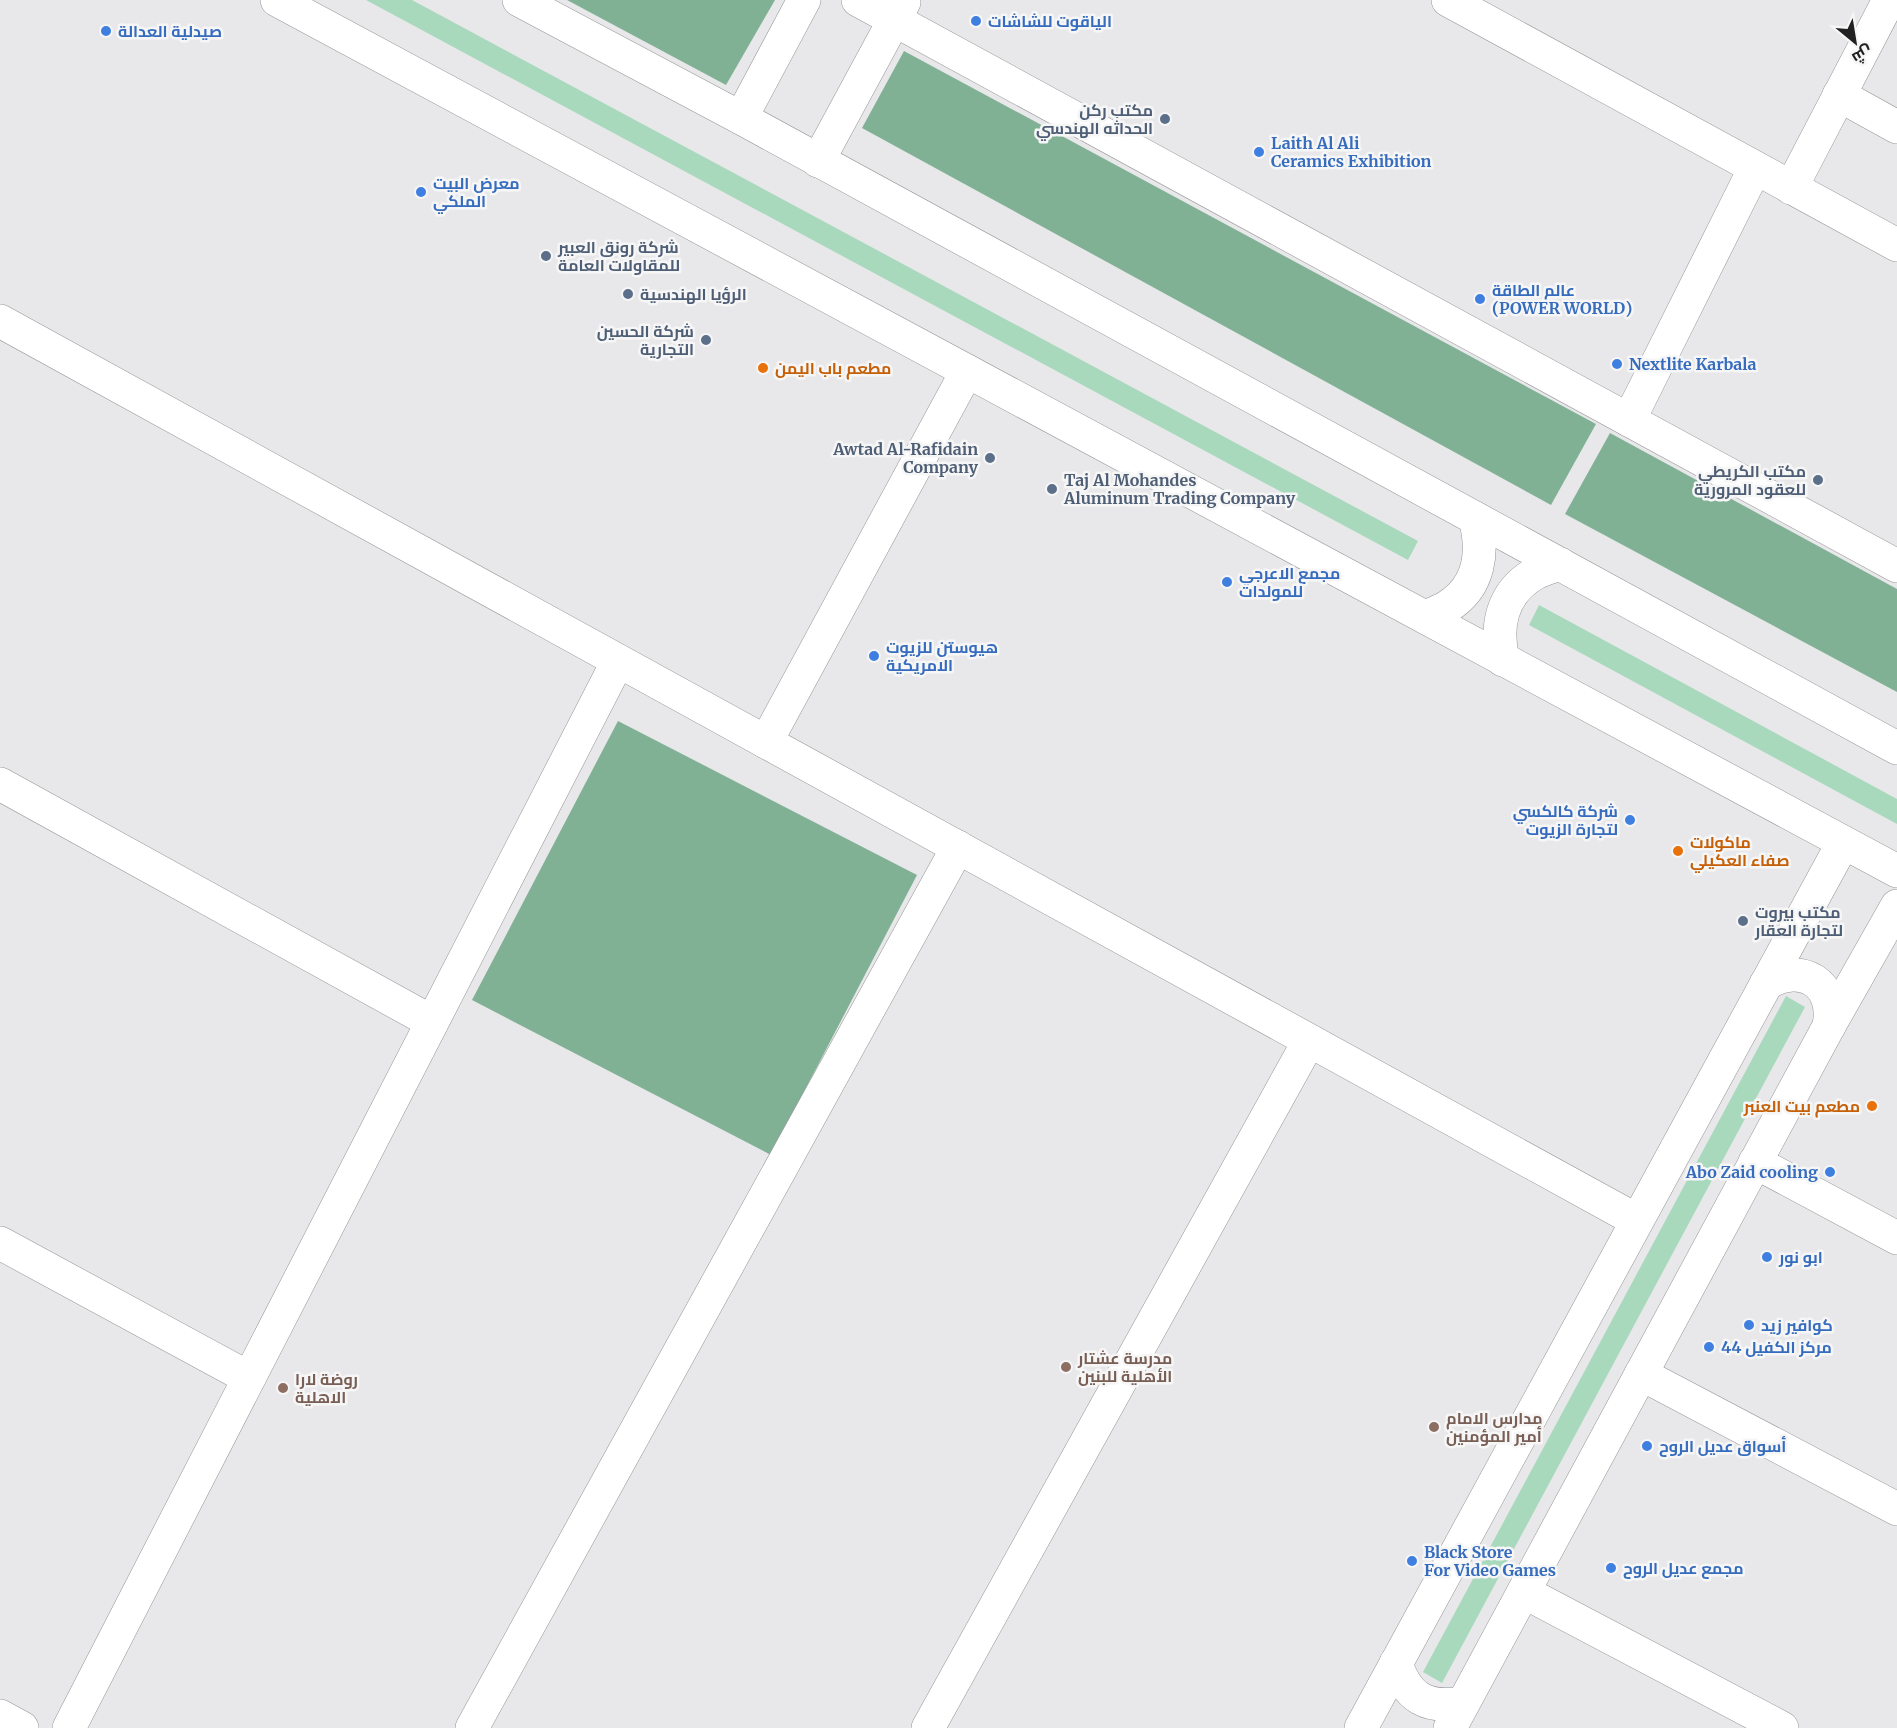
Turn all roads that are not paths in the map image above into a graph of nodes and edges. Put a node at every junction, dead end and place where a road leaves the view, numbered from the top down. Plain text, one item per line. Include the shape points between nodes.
1 (277, 0) edge
2 (519, 0) edge
3 (804, 0) edge
4 (858, 0) edge
5 (1448, 0) edge
6 (1889, 0) edge
7 (900, 10) edge
8 (1839, 95) junction
9 (741, 118) junction
10 (1897, 127) edge
11 (818, 161) junction
12 (1755, 168) junction
13 (1791, 188) junction
14 (1897, 245) edge
15 (0, 321) edge
16 (967, 371) junction
17 (1629, 420) junction
18 (1475, 518) junction
19 (1560, 564) junction
20 (1897, 566) edge
21 (1425, 617) junction
22 (1503, 660) junction
23 (618, 661) junction
24 (766, 742) junction
25 (1897, 747) edge
26 (0, 784) edge
27 (1843, 843) junction
28 (958, 848) junction
29 (1897, 871) edge
30 (1897, 906) edge
31 (1766, 984) junction
32 (432, 1022) junction
33 (1829, 1026) junction
34 (1309, 1041) junction
35 (1755, 1162) junction
36 (1636, 1220) junction
37 (1897, 1238) edge
38 (0, 1244) edge
39 (1641, 1374) junction
40 (249, 1378) junction
41 (1897, 1509) edge
42 (1524, 1592) junction
43 (1396, 1663) junction
44 (1456, 1715) edge
45 (0, 1716) edge
46 (22, 1728) edge
47 (69, 1728) edge
48 (472, 1728) edge
49 (928, 1728) edge
50 (1361, 1728) edge
51 (1782, 1728) edge

1 - 16 street
2 - 9 street
3 - 9 street
4 - 7 street
5 - 12 street
6 - 8 street
7 - 11 street
7 - 17 street
8 - 10 street
8 - 13 street
9 - 11 street
11 - 18 street
12 - 13 street
12 - 17 street
13 - 14 street
15 - 23 street
16 - 21 street
16 - 24 street
17 - 20 street
18 - 19 street
18 - 21 street via 1480,554 1470,585 1447,607
19 - 22 street via 1534,574 1510,596 1499,626
19 - 25 street
21 - 22 street
22 - 27 street
23 - 24 street
23 - 32 street
24 - 28 street
26 - 32 street
27 - 29 street
27 - 31 street
28 - 34 street
28 - 48 street
30 - 33 street
31 - 33 street via 1790,974 1814,980 1829,1000
31 - 36 street
32 - 40 street
33 - 35 street
34 - 36 street
34 - 49 street
35 - 37 street
35 - 39 street
36 - 43 street
38 - 40 street
39 - 41 street
39 - 42 street
40 - 47 street
42 - 44 street
42 - 51 street
43 - 44 street via 1401,1680 1413,1694 1446,1706
43 - 50 street
45 - 46 street

